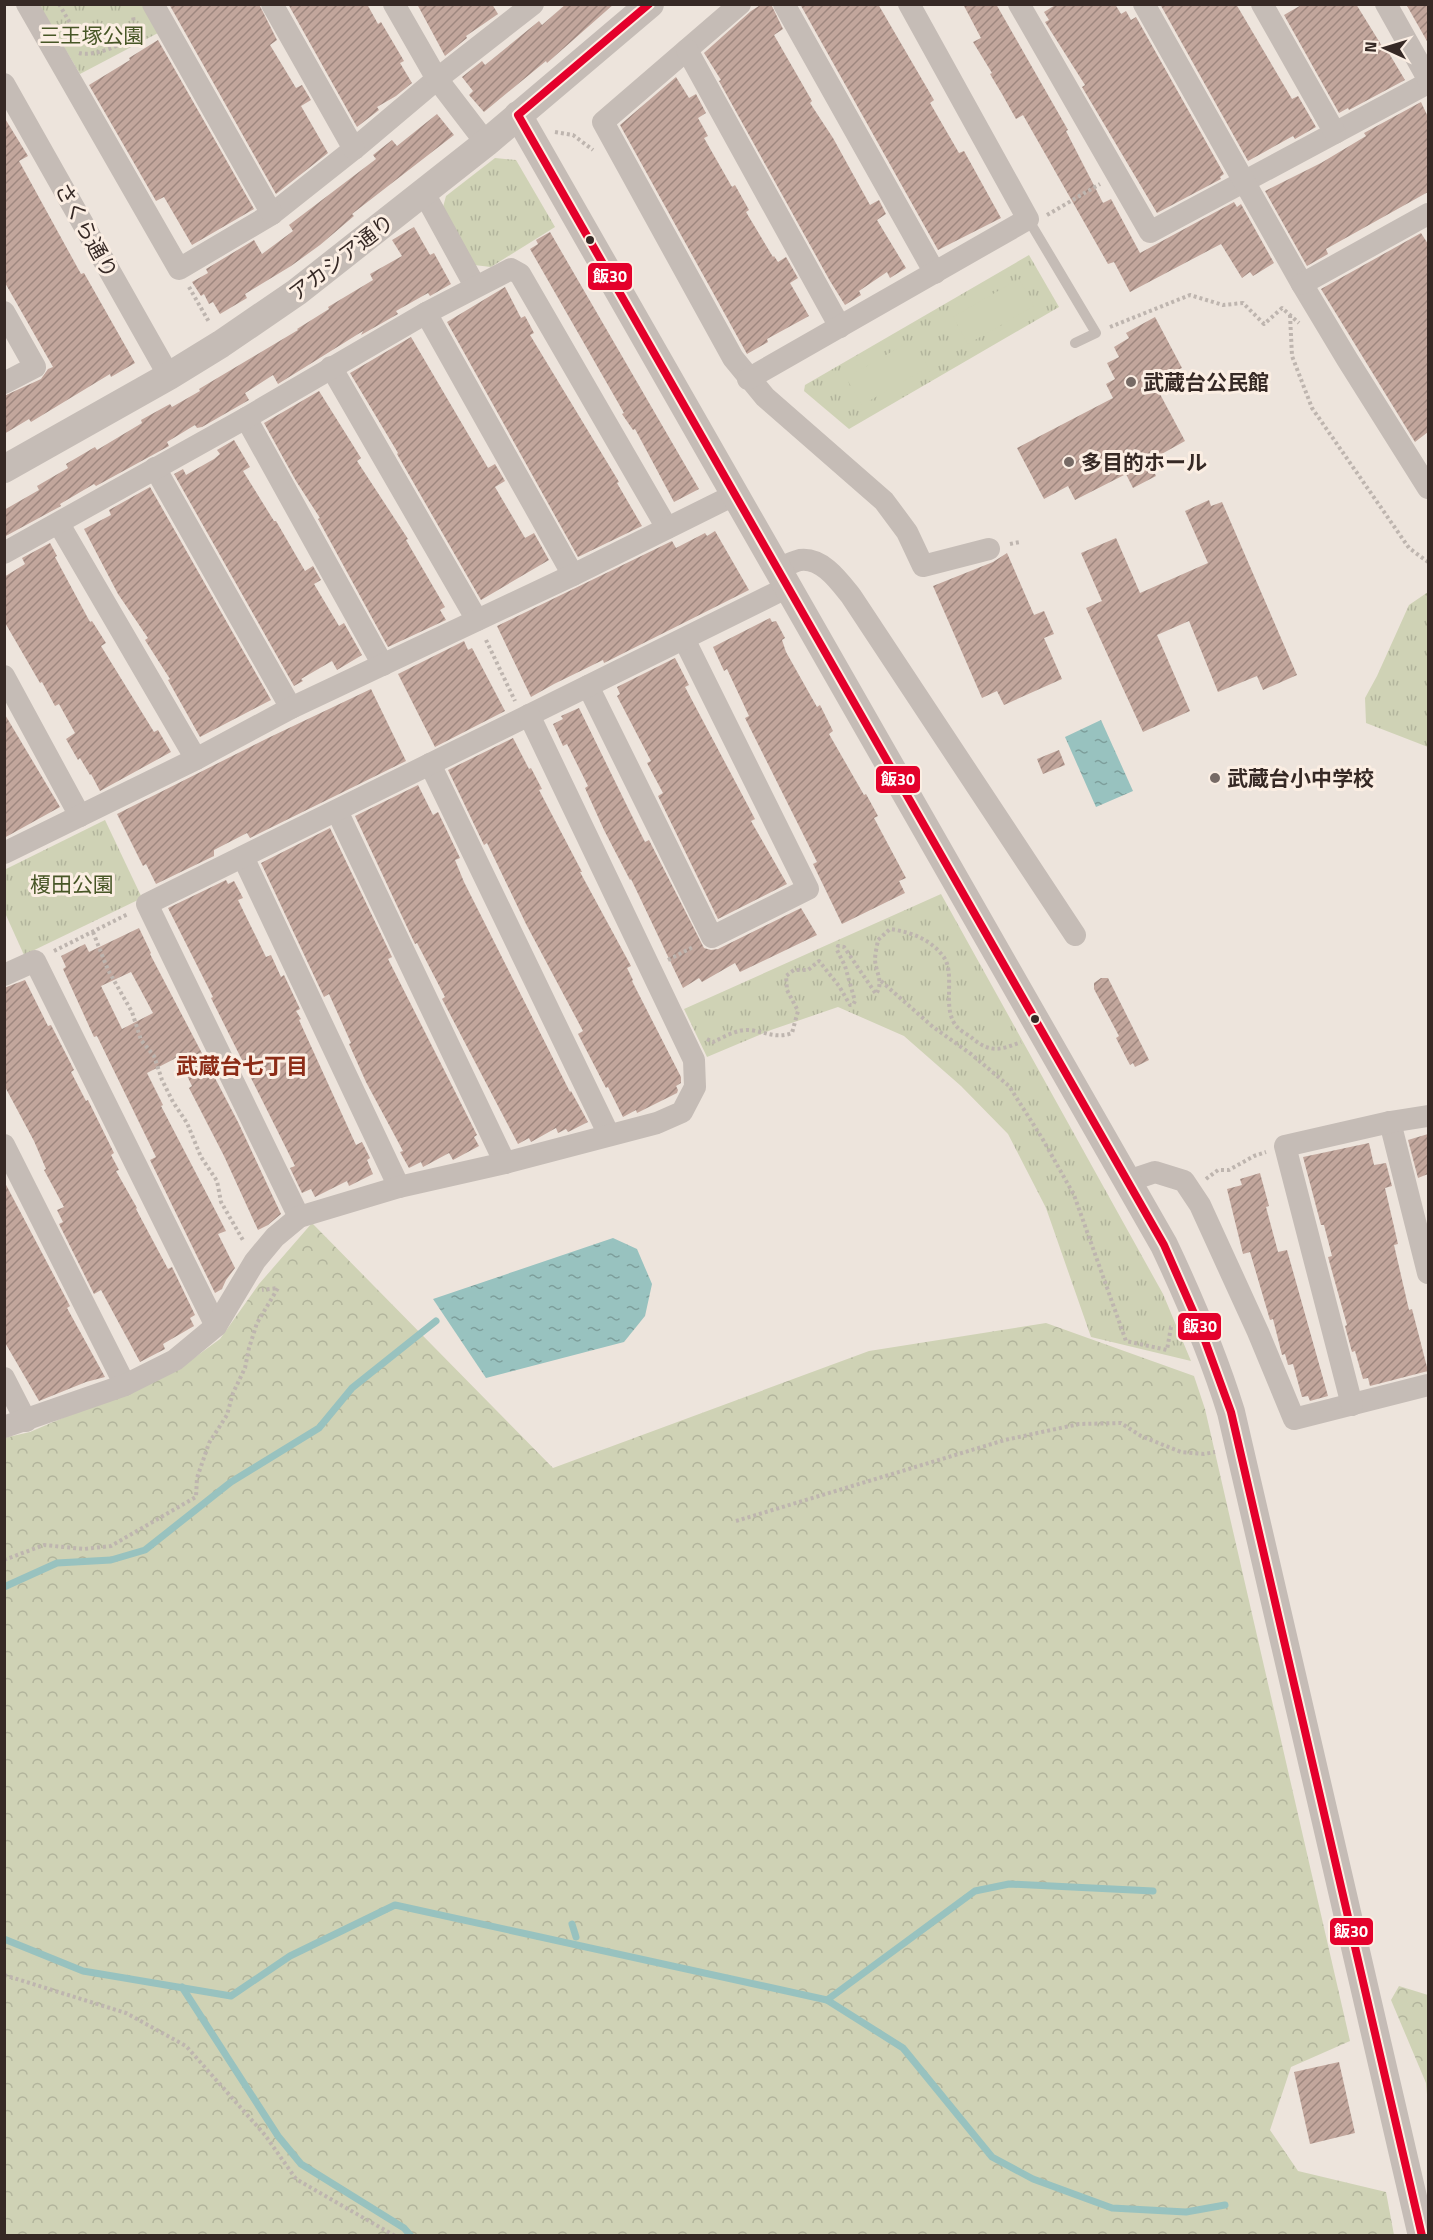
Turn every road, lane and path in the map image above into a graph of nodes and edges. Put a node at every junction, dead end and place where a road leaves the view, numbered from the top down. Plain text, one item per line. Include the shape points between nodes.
1 (27, 4) edge
2 (59, 4) edge
3 (272, 4) edge
4 (394, 4) edge
5 (650, 4) edge
6 (740, 4) edge
7 (784, 4) edge
8 (909, 4) edge
9 (1019, 4) edge
10 (1144, 4) edge
11 (1262, 4) edge
12 (1386, 4) edge
13 (142, 9) edge
14 (521, 9) edge
15 (687, 50) junction
16 (437, 79) junction
17 (1428, 81) edge
18 (4, 84) edge
19 (518, 115) junction
20 (1335, 133) junction
21 (486, 143) junction
22 (354, 149) junction
23 (1117, 174) junction
24 (1243, 182) junction
25 (424, 193) junction
26 (272, 213) junction
27 (1428, 214) edge
28 (1030, 222) junction
29 (179, 269) junction
30 (935, 273) junction
31 (1302, 284) junction
32 (476, 286) junction
33 (4, 312) edge
34 (426, 313) junction
35 (1290, 314) junction
36 (840, 327) junction
37 (1304, 328) dead end
38 (1096, 333) junction
39 (1075, 343) dead end
40 (221, 344) junction
41 (331, 367) junction
42 (169, 376) junction
43 (748, 379) junction
44 (4, 383) edge
45 (246, 418) junction
46 (155, 468) junction
47 (4, 469) edge
48 (1426, 476) edge
49 (734, 495) junction
50 (59, 524) junction
51 (668, 528) junction
52 (988, 549) dead end
53 (4, 553) edge
54 (1428, 562) edge
55 (573, 575) junction
56 (782, 578) junction
57 (477, 620) junction
58 (684, 639) junction
59 (383, 665) junction
60 (4, 676) edge
61 (588, 686) junction
62 (291, 708) junction
63 (526, 717) junction
64 (196, 759) junction
65 (430, 764) junction
66 (337, 811) junction
67 (80, 816) junction
68 (4, 853) edge
69 (243, 857) junction
70 (147, 904) junction
71 (93, 932) junction
72 (1075, 935) dead end
73 (712, 937) junction
74 (35, 961) junction
75 (651, 969) junction
76 (4, 975) edge
77 (880, 981) junction
78 (1042, 1030) junction
79 (705, 1037) dead end
80 (1428, 1116) edge
81 (1390, 1122) junction
82 (609, 1136) junction
83 (4, 1145) edge
84 (1285, 1146) junction
85 (505, 1163) junction
86 (1128, 1181) junction
87 (1184, 1181) junction
88 (399, 1187) junction
89 (299, 1217) junction
90 (255, 1261) junction
91 (1428, 1273) edge
92 (256, 1292) dead end
93 (216, 1326) junction
94 (1172, 1328) dead end
95 (4, 1378) edge
96 (125, 1385) junction
97 (1428, 1385) edge
98 (1352, 1405) junction
99 (15, 1424) edge
100 (1239, 1447) junction
101 (736, 1521) dead end
102 (4, 1560) edge
103 (4, 1976) edge
104 (395, 2235) edge
105 (1422, 2235) edge

1 - 29 street
2 - 13 path via 74,30 76,51 87,55 126,39
3 - 22 street
4 - 16 street
5 - 19 street, アカシア通り
6 - 15 street
7 - 30 street
8 - 28 street
9 - 23 street
10 - 24 street
11 - 20 street
12 - 17 street
13 - 26 street
14 - 16 street
15 - 36 street
15 - 43 street via 603,122
16 - 21 street
16 - 22 street
17 - 20 street
18 - 42 street, さくら通り
19 - 21 street, アカシア通り
19 - 49 street
20 - 24 street
21 - 25 street, アカシア通り
22 - 26 street
23 - 24 street via 1150,232
23 - 28 path
24 - 31 street
25 - 32 street
25 - 40 street, アカシア通り via 297,292
26 - 29 street
27 - 31 street
28 - 30 street
28 - 38 lane
29 - 40 path
30 - 36 street
31 - 48 street
32 - 34 street
32 - 51 street via 511,269 520,274
33 - 44 street via 35,367
34 - 41 street
34 - 55 street
35 - 37 path
35 - 38 path via 1282,308 1264,324 1243,303 1223,305 1190,294
35 - 54 path via 1292,356 1312,408 1409,548
36 - 43 street
38 - 39 lane
40 - 42 street, アカシア通り
41 - 45 street
41 - 57 street
42 - 47 street, アカシア通り
43 - 52 street via 884,501 907,532 923,566
45 - 46 street
45 - 59 street
46 - 50 street
46 - 62 street
49 - 51 street
49 - 56 street
50 - 53 street
50 - 64 street
51 - 55 street
55 - 57 street
56 - 58 street
56 - 72 street via 800,560 812,561 833,574
56 - 78 street
57 - 59 street
57 - 63 path
58 - 61 street
58 - 73 street via 808,890
59 - 62 street
60 - 67 street
61 - 63 street
61 - 73 street
62 - 64 street
63 - 65 street
63 - 75 street
64 - 67 street
65 - 66 street
65 - 82 street
66 - 69 street
66 - 85 street
67 - 68 street
69 - 70 street
69 - 88 street
70 - 71 path
70 - 89 street
71 - 74 path
71 - 90 path via 108,970 132,1012 141,1040 154,1056 173,1102 217,1181 221,1202
73 - 75 path
74 - 76 street
74 - 93 street
75 - 82 street via 694,1060 695,1087 682,1113
77 - 78 path via 875,960 878,940 890,929 903,931 924,938 944,957 948,1005 957,1027 984,1048 1003,1049
77 - 79 path via 876,994 844,947 838,946 853,1005 819,961 808,970 794,970 786,976 787,990 798,1011 792,1033 784,1036 739,1031 713,1042
77 - 94 path via 1009,1086 1074,1196 1126,1341 1167,1350
78 - 86 street
80 - 81 street
81 - 84 street
81 - 91 street
82 - 85 street
83 - 96 street
84 - 87 path via 1254,1156 1229,1170 1218,1170 1206,1179
84 - 98 street
85 - 88 street
86 - 87 street via 1155,1172
86 - 100 street via 1193,1307 1214,1359
87 - 98 street via 1200,1205 1254,1321 1294,1419
88 - 89 street
89 - 90 street
90 - 93 street
92 - 102 path via 278,1287 257,1323 227,1415 209,1443 197,1478 196,1497 111,1546 84,1549 44,1545
93 - 96 street via 175,1360
95 - 99 street
96 - 99 street
97 - 98 street
100 - 101 path via 1204,1454 1181,1452 1141,1436 1121,1423 1079,1424 1005,1440
100 - 105 street
103 - 104 path via 126,2013 186,2046 265,2135 296,2179

